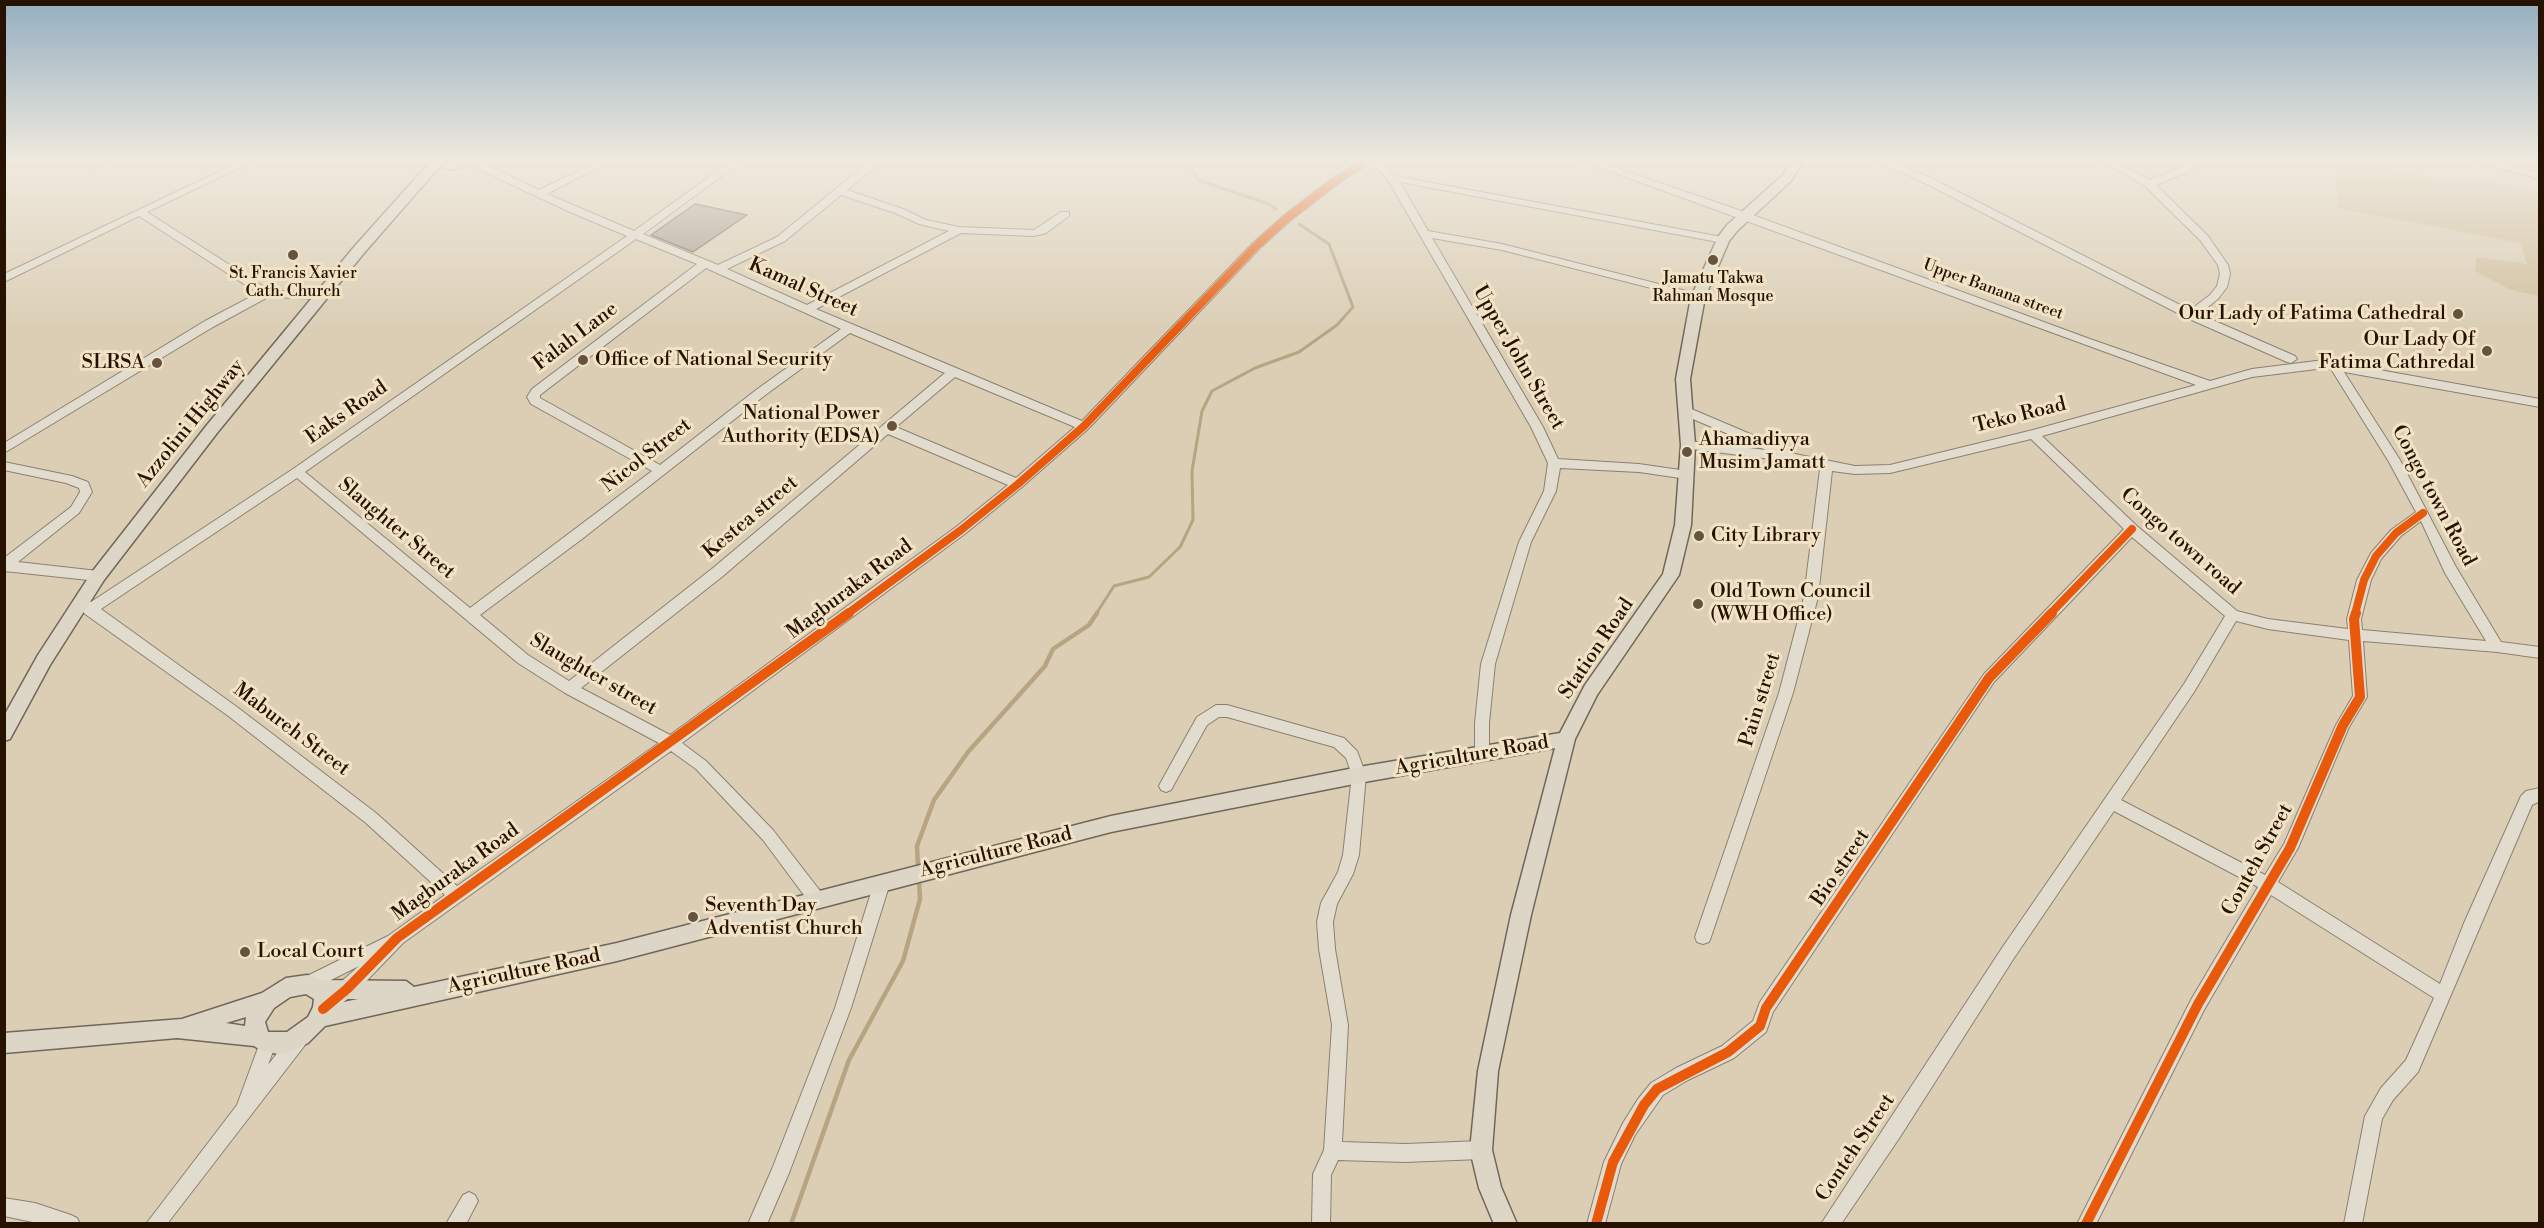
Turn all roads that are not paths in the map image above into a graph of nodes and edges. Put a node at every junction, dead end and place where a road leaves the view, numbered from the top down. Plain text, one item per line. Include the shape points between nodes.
1 (126, 218) edge
2 (149, 218) edge
3 (388, 218) edge
4 (595, 218) edge
5 (657, 218) edge
6 (806, 218) edge
7 (915, 218) edge
8 (1059, 218) edge
9 (1286, 218) edge
10 (1415, 218) edge
11 (1611, 218) edge
12 (1744, 218) edge
13 (1752, 218) edge
14 (2002, 218) edge
15 (2184, 218) edge
16 (959, 230) junction
17 (1423, 233) junction
18 (634, 235) junction
19 (1723, 240) junction
20 (704, 264) junction
21 (718, 269) junction
22 (4, 279) edge
23 (266, 293) junction
24 (321, 297) junction
25 (1698, 297) junction
26 (806, 310) junction
27 (2191, 315) junction
28 (849, 328) junction
29 (2257, 346) junction
30 (2291, 359) junction
31 (2150, 365) junction
32 (2329, 365) junction
33 (2271, 367) junction
34 (953, 372) junction
35 (2210, 385) junction
36 (2181, 393) junction
37 (2540, 403) edge
38 (1685, 411) junction
39 (1084, 426) junction
40 (886, 428) junction
41 (2033, 434) junction
42 (1688, 445) junction
43 (4, 449) edge
44 (1794, 458) junction
45 (1554, 463) junction
46 (4, 466) edge
47 (1826, 466) junction
48 (660, 470) junction
49 (297, 472) junction
50 (1687, 475) junction
51 (1018, 484) junction
52 (2423, 513) junction
53 (2132, 529) junction
54 (4, 566) edge
55 (99, 576) junction
56 (86, 606) junction
57 (2233, 615) junction
58 (470, 616) junction
59 (2354, 635) junction
60 (2497, 647) junction
61 (2540, 653) edge
62 (570, 689) junction
63 (4, 734) edge
64 (1566, 740) junction
65 (670, 742) junction
66 (1482, 754) junction
67 (1359, 775) junction
68 (1166, 786) dead end
69 (2540, 794) edge
70 (2111, 802) junction
71 (889, 881) junction
72 (2267, 884) junction
73 (456, 895) junction
74 (818, 901) junction
75 (1703, 937) dead end
76 (397, 938) junction
77 (347, 989) junction
78 (431, 992) junction
79 (2444, 995) junction
80 (317, 1000) junction
81 (267, 1001) junction
82 (177, 1028) junction
83 (302, 1036) junction
84 (263, 1040) junction
85 (4, 1043) edge
86 (242, 1113) junction
87 (1481, 1150) junction
88 (1333, 1151) junction
89 (469, 1201) dead end
90 (4, 1207) edge
91 (71, 1224) edge
92 (154, 1224) edge
93 (455, 1224) edge
94 (757, 1224) edge
95 (1321, 1224) edge
96 (1506, 1224) edge
97 (1596, 1224) edge
98 (1830, 1224) edge
99 (2086, 1224) edge
100 (2353, 1224) edge

1 - 22 street
2 - 23 street
3 - 24 main road, Azzolini Highway
4 - 18 street, Kamal Street
5 - 18 street, Eaks Road
6 - 21 street via 781,239
7 - 16 street
8 - 16 street via 1034,233
9 - 39 street, Magburaka Road
10 - 17 street, Upper John Street
11 - 19 street
12 - 19 main road, Station Road
13 - 31 street, Upper Banana street
14 - 27 street
15 - 27 street via 2204,238 2225,274 2214,297
16 - 26 street
17 - 25 street via 1502,247
17 - 45 street, Upper John Street
18 - 20 street, Kamal Street
18 - 49 street, Eaks Road
19 - 25 main road, Station Road
20 - 21 street, Kamal Street
20 - 48 street, Falah Lane via 533,397
21 - 26 street, Kamal Street
23 - 24 street
23 - 43 street
24 - 55 main road, Azzolini Highway via 212,429
25 - 38 main road, Station Road via 1683,379
26 - 28 street, Kamal Street
27 - 29 street
28 - 34 street, Kamal Street
28 - 48 street, Nicol Street
29 - 30 street
29 - 33 street
30 - 32 street, Teko Road
30 - 33 street, Teko Road
31 - 35 street, Upper Banana street
31 - 36 street, Upper Banana street
32 - 33 street, Teko Road
32 - 37 street, Teko Road
32 - 52 street, Congo town Road via 2357,399
33 - 35 street, Teko Road
34 - 39 street, Kamal Street
34 - 40 street, Kestea street
35 - 36 street, Teko Road
36 - 41 street, Teko Road
38 - 42 main road, Station Road
38 - 44 street, Teko Road
39 - 51 street, Magburaka Road
40 - 51 street
40 - 62 street, Kestea street via 718,572
41 - 47 street, Teko Road via 1890,469
41 - 53 street, Congo town road
42 - 44 street, Teko Road
42 - 50 main road, Station Road
44 - 47 street, Teko Road
45 - 50 street, Upper John Street
45 - 66 street via 1550,491 1525,542 1488,664
46 - 54 street via 68,479 84,485 86,492 75,510
47 - 75 street, Pain street via 1811,597 1786,693
48 - 58 street, Nicol Street
49 - 56 street, Eaks Road
49 - 58 street, Slaughter Street
50 - 64 main road, Station Road via 1683,525 1671,575 1591,690
51 - 65 street, Magburaka Road via 793,655
52 - 59 street, Conteh Street via 2396,533 2376,556 2364,580
52 - 60 street, Congo town Road via 2450,569
53 - 57 street, Congo town road
53 - 97 street, Bio street via 1989,678 1766,1008 1760,1026 1728,1052 1657,1089 1644,1105 1613,1162
54 - 55 street
55 - 56 main road, Azzolini Highway
56 - 63 main road, Azzolini Highway via 32,680
56 - 73 street, Mabureh Street via 362,811
57 - 59 street, Congo town road via 2268,624
57 - 70 street, Conteh Street via 2189,688
58 - 62 street, Slaughter street
59 - 60 street, Congo town road
59 - 72 street, Conteh Street via 2360,697 2343,725 2290,848
60 - 61 street, Congo town road
62 - 65 street, Slaughter street
64 - 66 main road, Agriculture Road
64 - 87 main road, Station Road via 1496,1031
65 - 73 street, Magburaka Road
65 - 74 street, Slaughter street via 701,765 768,835
66 - 67 main road, Agriculture Road
67 - 68 street via 1352,755 1340,742 1216,711 1202,721
67 - 71 main road, Agriculture Road via 1111,824
67 - 88 street via 1351,855 1329,903 1325,922 1340,1025
69 - 79 street via 2526,801
70 - 72 street
70 - 98 street, Conteh Street
71 - 74 main road, Agriculture Road
71 - 94 street via 780,1173
72 - 79 street
72 - 99 street, Conteh Street via 2198,1004
73 - 76 street, Magburaka Road
74 - 78 main road, Agriculture Road via 617,952
76 - 77 street, Magburaka Road
76 - 80 street, Magburaka Road
77 - 78 main road, Agriculture Road
77 - 80 main road, Agriculture Road
78 - 80 main road, Agriculture Road
79 - 100 street via 2412,1066 2374,1116
80 - 81 main road via 286,988
80 - 83 main road
81 - 82 main road
81 - 84 main road via 255,1020 255,1030
82 - 84 main road
82 - 85 main road
83 - 84 main road via 290,1042
83 - 86 street
84 - 86 street
86 - 92 street
87 - 88 street
87 - 96 main road, Station Road via 1490,1188
88 - 95 street via 1322,1174
89 - 93 street
90 - 91 street

